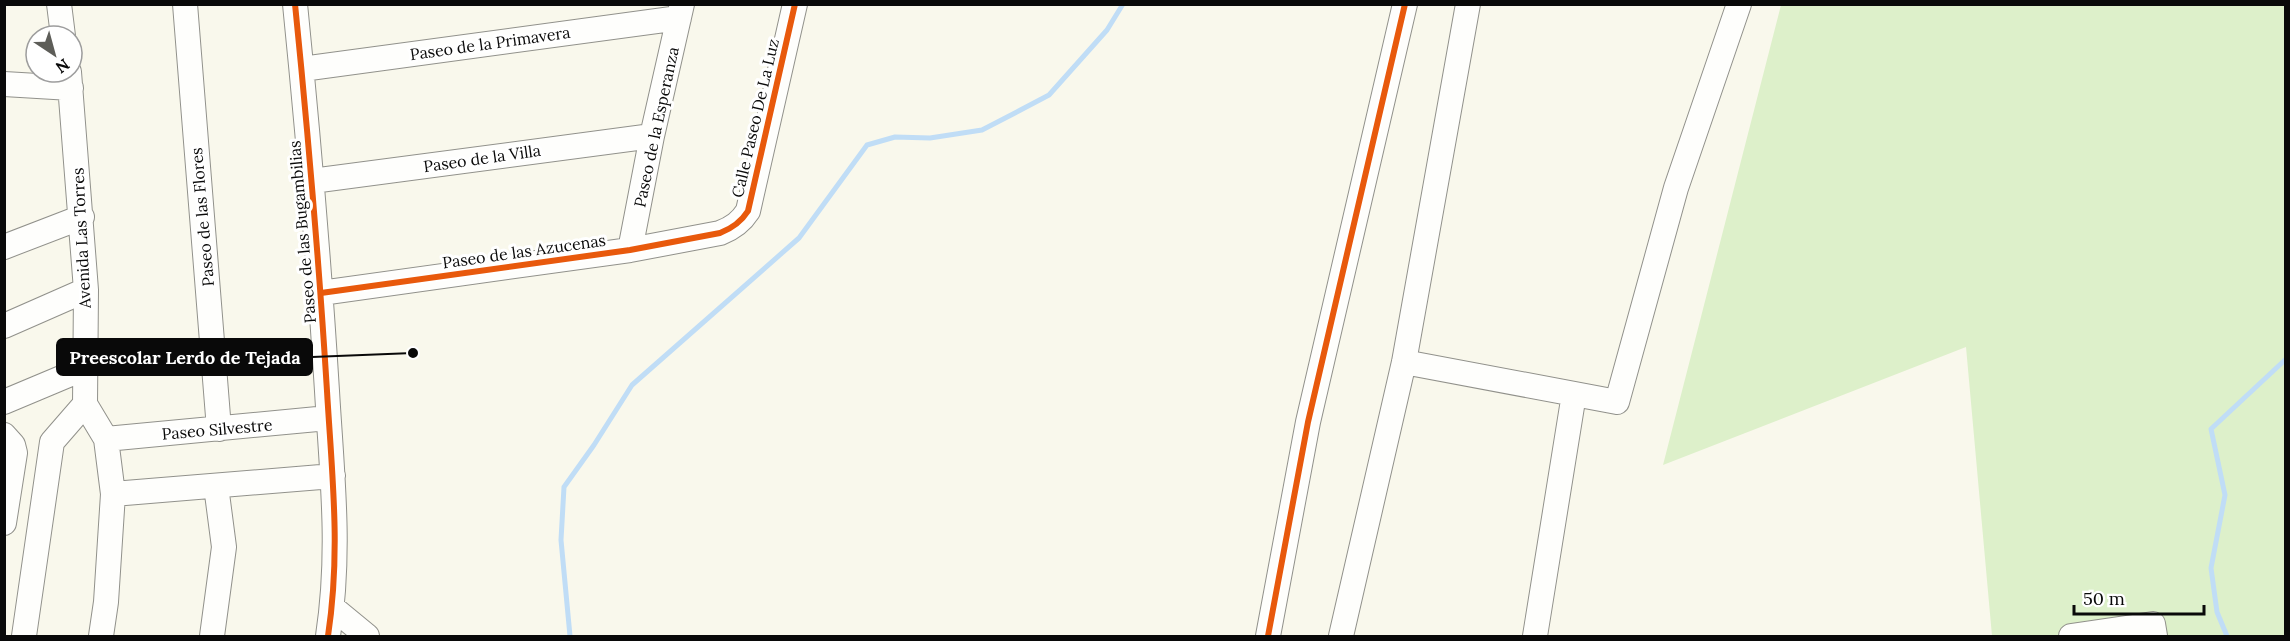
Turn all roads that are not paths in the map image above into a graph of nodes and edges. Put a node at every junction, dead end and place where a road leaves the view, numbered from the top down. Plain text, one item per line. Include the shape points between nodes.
1 (58, 4) edge
2 (185, 4) edge
3 (295, 4) edge
4 (795, 4) edge
5 (1405, 4) edge
6 (1468, 4) edge
7 (1739, 4) edge
8 (681, 11) edge
9 (61, 24) edge
10 (302, 69) junction
11 (24, 83) edge
12 (4, 84) edge
13 (70, 84) edge
14 (652, 136) junction
15 (312, 181) junction
16 (82, 217) junction
17 (729, 230) joint
18 (4, 247) edge
19 (630, 250) junction
20 (86, 290) junction
21 (321, 293) junction
22 (4, 326) edge
23 (1404, 362) junction
24 (85, 368) junction
25 (1574, 394) junction
26 (4, 402) edge
27 (85, 404) junction
28 (328, 418) junction
29 (219, 429) junction
30 (4, 435) edge
31 (106, 439) junction
32 (333, 476) junction
33 (216, 486) junction
34 (113, 494) junction
35 (4, 523) edge
36 (333, 608) junction
37 (24, 636) edge
38 (101, 636) edge
39 (212, 636) edge
40 (328, 636) edge
41 (367, 636) edge
42 (1268, 636) edge
43 (1341, 636) edge
44 (1535, 636) edge
45 (2071, 636) edge
46 (2154, 636) edge

1 - 9 street
2 - 29 street, Paseo de las Flores
3 - 10 street, Paseo de las Bugambilias
4 - 17 street, Calle Paseo De La Luz via 747,211
5 - 42 street via 1308,422
6 - 23 street
7 - 25 street via 1676,188 1617,402
8 - 10 street, Paseo de la Primavera
8 - 14 street, Paseo de la Esperanza
10 - 15 street, Paseo de las Bugambilias
11 - 12 street
13 - 16 street, Avenida Las Torres
14 - 15 street, Paseo de la Villa
14 - 19 street, Paseo de la Esperanza
15 - 21 street, Paseo de las Bugambilias
16 - 18 street
16 - 20 street, Avenida Las Torres
17 - 19 street, Paseo de las Azucenas
19 - 21 street, Paseo de las Azucenas
20 - 22 street
20 - 24 street, Avenida Las Torres
21 - 28 street, Paseo de las Bugambilias
23 - 25 street
23 - 43 street
24 - 26 street
24 - 27 street, Avenida Las Torres
25 - 44 street
27 - 31 street
27 - 37 street via 52,442
28 - 29 street, Paseo Silvestre
28 - 32 street, Paseo de las Bugambilias
29 - 31 street, Paseo Silvestre
30 - 35 street via 15,453
31 - 34 street
32 - 33 street
32 - 36 street, Paseo de las Bugambilias
33 - 34 street
33 - 39 street via 224,547
34 - 38 street
36 - 40 street, Paseo de las Bugambilias
36 - 41 street
45 - 46 street via 2153,624

